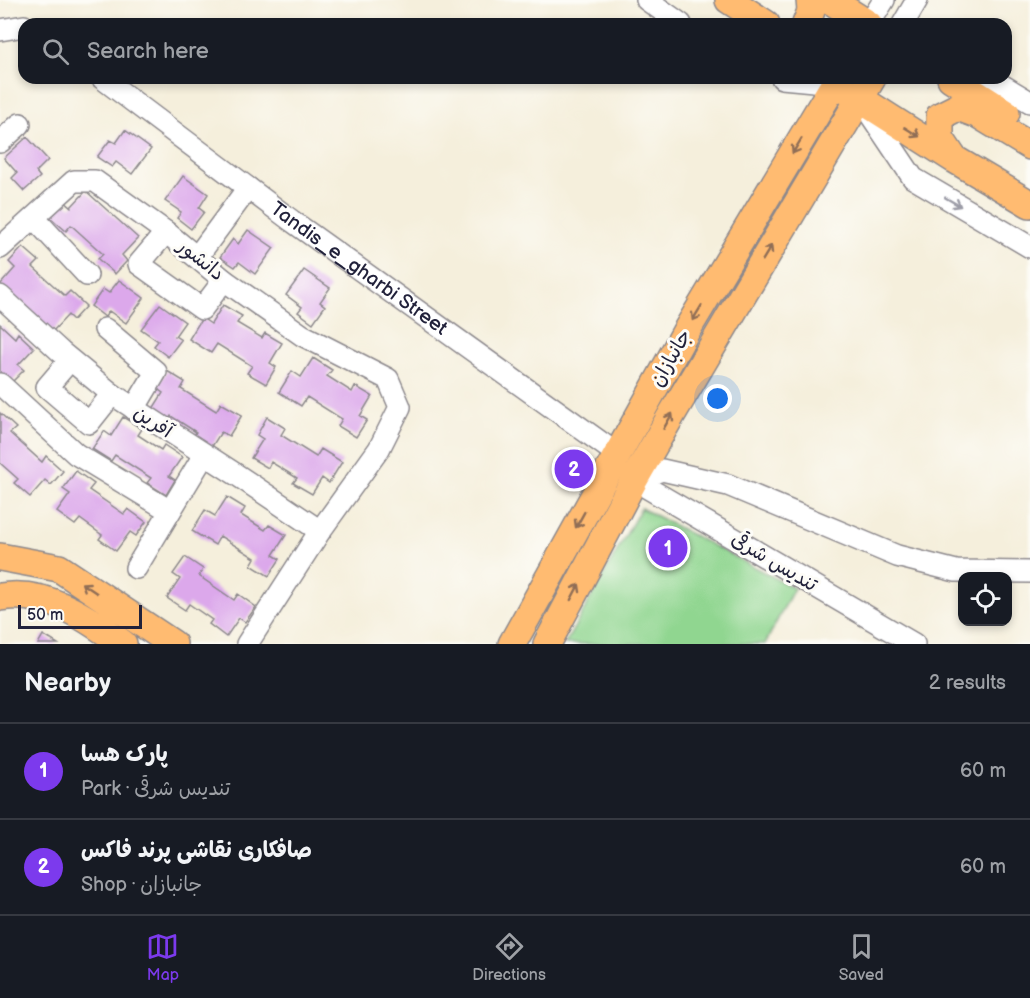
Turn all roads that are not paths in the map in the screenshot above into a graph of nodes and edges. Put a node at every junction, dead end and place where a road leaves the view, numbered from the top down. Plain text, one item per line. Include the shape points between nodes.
1 (647, 0) edge
2 (710, 0) edge
3 (729, 0) edge
4 (810, 0) edge
5 (830, 0) edge
6 (848, 0) edge
7 (884, 0) edge
8 (917, 0) edge
9 (672, 18) edge
10 (737, 18) edge
11 (757, 18) edge
12 (808, 18) edge
13 (859, 18) edge
14 (864, 18) edge
15 (873, 18) edge
16 (906, 18) edge
17 (18, 27) edge
18 (0, 30) edge
19 (110, 84) edge
20 (832, 84) edge
21 (848, 84) edge
22 (960, 84) edge
23 (1000, 84) edge
24 (866, 89) edge
25 (1030, 102) edge
26 (813, 120) junction
27 (20, 124) dead end
28 (1030, 128) edge
29 (837, 137) junction
30 (0, 142) edge
31 (1030, 146) edge
32 (954, 159) junction
33 (249, 188) junction
34 (1030, 204) edge
35 (34, 218) junction
36 (166, 232) junction
37 (1030, 247) edge
38 (0, 248) edge
39 (196, 257) junction
40 (87, 275) dead end
41 (224, 280) junction
42 (0, 296) edge
43 (105, 329) dead end
44 (70, 360) junction
45 (0, 384) edge
46 (112, 394) junction
47 (134, 409) junction
48 (616, 454) junction
49 (204, 455) junction
50 (634, 480) junction
51 (170, 512) junction
52 (320, 531) junction
53 (0, 557) edge
54 (136, 568) dead end
55 (1030, 572) edge
56 (0, 597) edge
57 (900, 640) edge
58 (123, 644) edge
59 (173, 644) edge
60 (247, 644) edge
61 (512, 644) edge
62 (547, 644) edge

1 - 9 street
2 - 10 main road
3 - 11 main road
4 - 12 main road
5 - 13 main road
6 - 14 street
7 - 15 street
8 - 16 street
17 - 18 street
19 - 33 street, Tandis_e_gharbi Street
20 - 26 main road, جانبازان
21 - 24 main road
22 - 28 main road
23 - 25 street
24 - 29 main road, جانبازان
24 -> 32 main road
24 -> 37 street via 913,178
26 - 29 main road via 831,124
26 -> 48 main road, جانبازان
27 - 30 street
50 -> 29 main road, جانبازان
31 - 32 main road via 958,107 940,116 940,138
32 - 34 main road
33 - 39 street
33 - 48 street, Tandis_e_gharbi Street
35 - 36 street, دانشور via 74,181 95,181
35 - 38 street, دانشور
35 - 40 street
36 - 39 street, دانشور
36 - 41 street via 139,264 202,309
39 - 41 street, دانشور
41 - 52 street, دانشور via 302,335 388,379 400,407 379,449
42 - 44 street, آفرین
43 - 47 street via 156,372
44 - 46 street, آفرین
44 - 46 street via 47,387 88,423
45 - 51 street via 76,454
46 - 47 street, آفرین
47 - 49 street, آفرین
48 -> 61 main road, جانبازان
49 - 51 street
49 - 52 street, آفرین
50 - 55 street via 662,470 728,485 897,556 956,571
50 - 57 street, تندیس شرقی
62 -> 50 main road, جانبازان
51 - 54 street
52 - 60 street
59 -> 53 main road via 59,568
56 - 58 main road via 54,601

